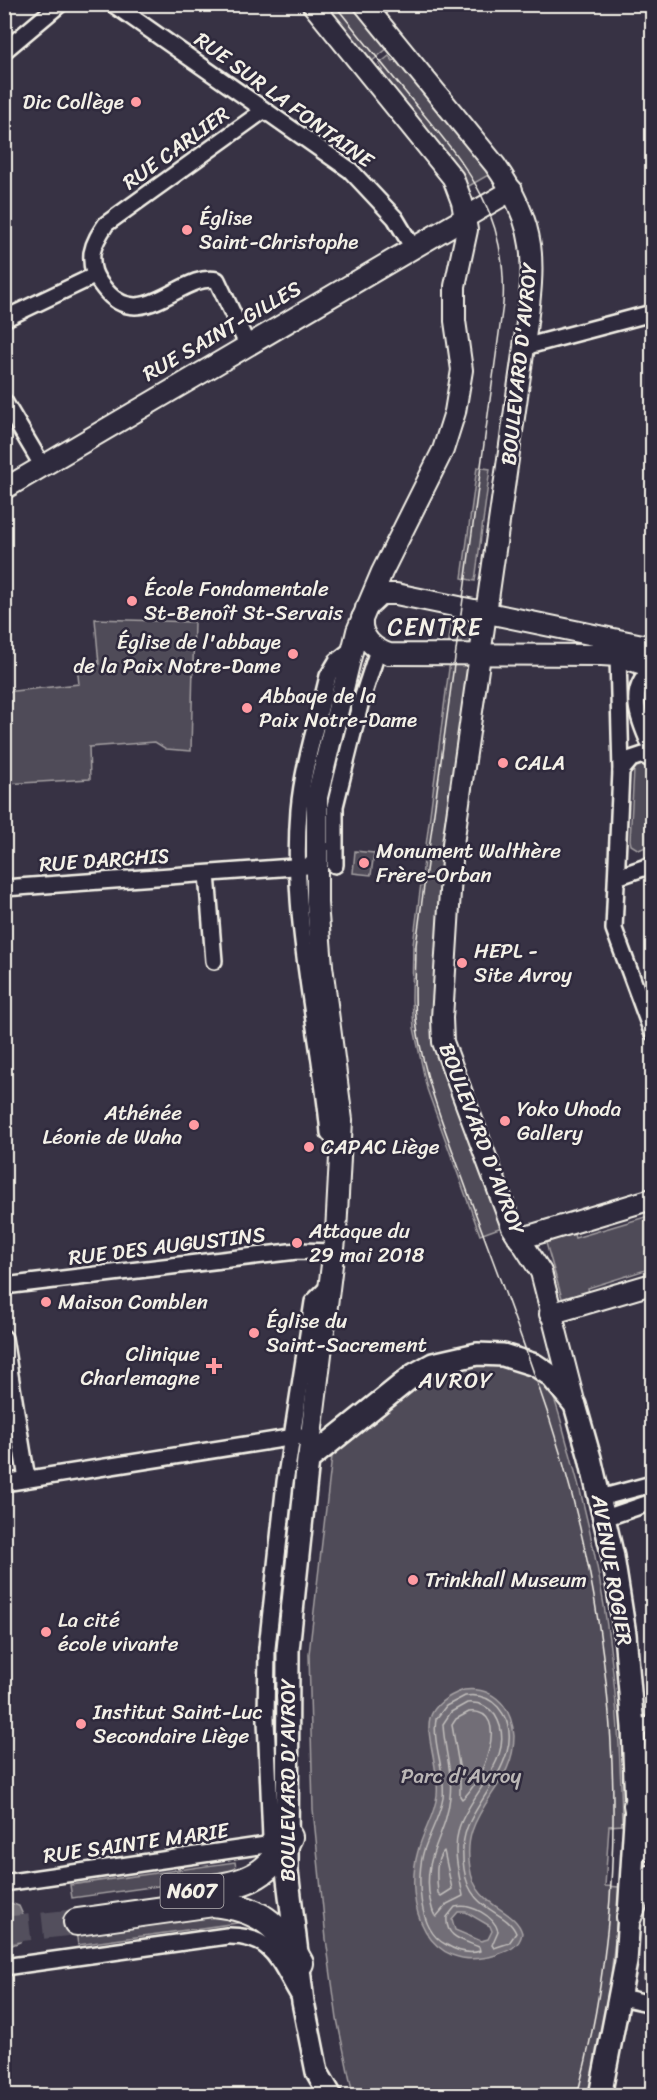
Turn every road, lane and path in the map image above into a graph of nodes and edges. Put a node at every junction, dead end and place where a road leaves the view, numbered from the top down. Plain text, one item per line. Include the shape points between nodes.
1 (60, 4) edge
2 (312, 4) edge
3 (364, 4) edge
4 (124, 7) edge
5 (4, 51) edge
6 (263, 111) junction
7 (512, 190) junction
8 (466, 218) junction
9 (413, 248) junction
10 (94, 276) junction
11 (652, 313) edge
12 (4, 318) edge
13 (248, 344) junction
14 (524, 347) junction
15 (4, 401) edge
16 (42, 465) junction
17 (4, 489) edge
18 (363, 613) junction
19 (487, 613) junction
20 (652, 649) edge
21 (378, 650) junction
22 (482, 654) junction
23 (618, 656) junction
24 (652, 668) edge
25 (652, 749) edge
26 (652, 760) edge
27 (621, 771) junction
28 (316, 865) junction
29 (652, 865) edge
30 (207, 874) junction
31 (617, 877) junction
32 (4, 888) edge
33 (214, 961) dead end
34 (652, 1032) edge
35 (652, 1199) edge
36 (519, 1239) junction
37 (334, 1252) junction
38 (652, 1284) edge
39 (4, 1286) edge
40 (550, 1314) junction
41 (4, 1338) edge
42 (575, 1404) junction
43 (301, 1436) junction
44 (308, 1460) junction
45 (27, 1479) junction
46 (285, 1482) junction
47 (4, 1483) edge
48 (652, 1484) edge
49 (633, 1489) junction
50 (645, 1504) edge
51 (602, 1508) junction
52 (643, 1726) edge
53 (636, 1805) junction
54 (280, 1838) junction
55 (652, 1849) edge
56 (652, 1876) edge
57 (4, 1883) edge
58 (629, 1917) junction
59 (300, 1963) junction
60 (4, 1967) edge
61 (621, 1997) junction
62 (303, 2002) junction
63 (652, 2004) edge
64 (317, 2072) junction
65 (313, 2096) edge
66 (331, 2096) edge
67 (600, 2096) edge

1 - 5 street
2 - 8 street via 445,167 458,189
3 - 7 street, BOULEVARD D'AVROY
4 - 6 street, RUE SUR LA FONTAINE
6 - 9 street, RUE SUR LA FONTAINE via 356,176 395,218
6 - 10 street, RUE CARLIER via 106,224 93,250
7 - 8 street
7 - 14 street, BOULEVARD D'AVROY via 530,235 532,269
8 - 9 street, RUE SAINT-GILLES
8 - 18 street, BOULEVARD D'AVROY via 455,286 462,367 455,412 443,450
9 - 13 street, RUE SAINT-GILLES
10 - 12 street
10 - 13 street via 114,299 140,305 205,279 217,280
11 - 14 street
13 - 16 street, RUE SAINT-GILLES
14 - 19 street, BOULEVARD D'AVROY
15 - 16 street
16 - 17 street, RUE SAINT-GILLES
18 - 19 street via 374,598 389,593
18 - 21 street via 363,632
18 - 28 street, BOULEVARD D'AVROY via 317,797
19 - 20 street
19 - 22 street, BOULEVARD D'AVROY
20 - 23 street via 641,655
21 - 22 street via 389,654
21 - 28 street, BOULEVARD D'AVROY
22 - 23 street
22 - 36 street, BOULEVARD D'AVROY via 453,844 443,1042
23 - 24 street
23 - 27 street
24 - 25 street via 641,682 636,705
26 - 27 street via 643,754 631,759
27 - 31 street
28 - 30 street, RUE DARCHIS
28 - 37 street, BOULEVARD D'AVROY via 322,966 341,1107
29 - 31 street
30 - 32 street, RUE DARCHIS
30 - 33 street
31 - 34 street via 614,929
35 - 36 street
36 - 40 street, BOULEVARD D'AVROY via 541,1272
37 - 39 street, RUE DES AUGUSTINS via 297,1251
37 - 43 street, BOULEVARD D'AVROY
38 - 40 street
40 - 42 street, BOULEVARD D'AVROY
41 - 45 street
42 - 44 main road via 550,1375 530,1363 503,1355 456,1358 415,1374
42 - 51 main road, AVENUE ROGIER
43 - 44 street, BOULEVARD D'AVROY
43 - 45 street
43 - 46 street, BOULEVARD D'AVROY
44 - 46 street
44 - 54 main road, BOULEVARD D'AVROY via 288,1650
45 - 47 street
46 - 54 street, BOULEVARD D'AVROY via 267,1648 266,1720
48 - 49 street
49 - 50 street via 630,1501
49 - 51 street
50 - 51 street
51 - 52 main road, AVENUE ROGIER
52 - 53 main road, AVENUE ROGIER
53 - 55 main road via 640,1825
53 - 58 main road, AVENUE ROGIER
54 - 57 street, RUE SAINTE MARIE via 266,1845
54 - 59 main road, BOULEVARD D'AVROY
54 - 59 highway, N607 via 278,1858 251,1880 76,1914 213,1903 233,1905 253,1911 271,1923 288,1941
56 - 58 main road via 641,1889
58 - 61 main road, AVENUE ROGIER
59 - 62 main road, BOULEVARD D'AVROY
60 - 62 street via 249,1936 268,1946
61 - 63 street
61 - 67 main road, AVENUE ROGIER
62 - 64 main road, BOULEVARD D'AVROY
64 - 65 main road
64 - 66 main road, BOULEVARD D'AVROY

